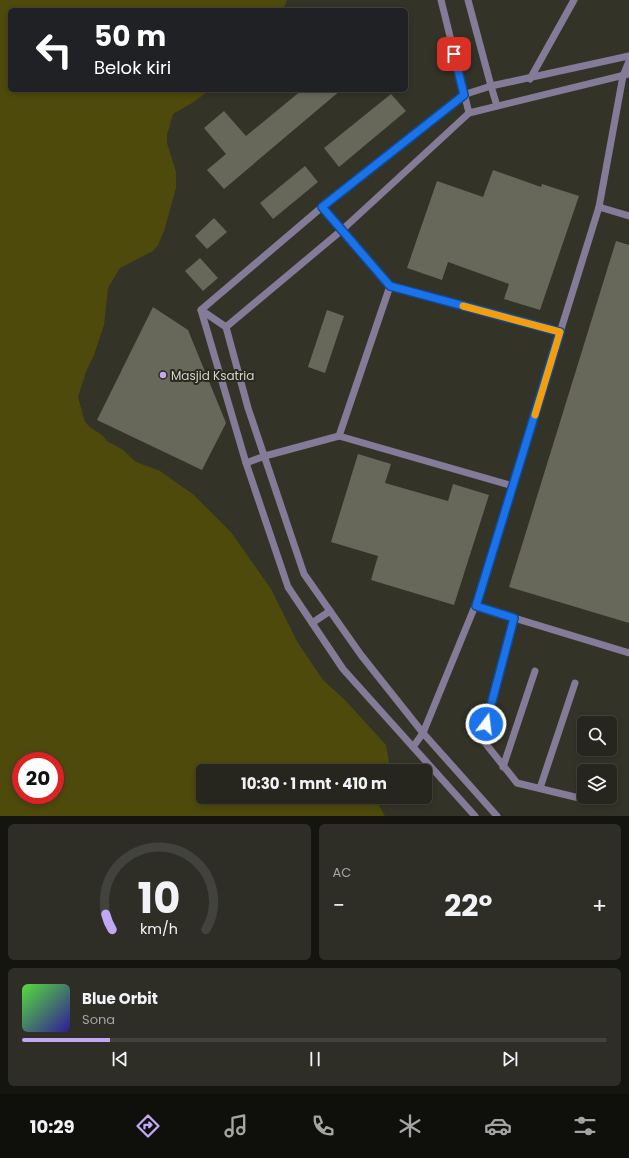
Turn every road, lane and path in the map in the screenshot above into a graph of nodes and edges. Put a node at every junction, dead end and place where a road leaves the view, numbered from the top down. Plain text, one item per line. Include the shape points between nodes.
1 (441, 0) edge
2 (468, 0) edge
3 (574, 0) edge
4 (629, 56) edge
5 (629, 61) edge
6 (626, 75) edge
7 (530, 79) junction
8 (491, 86) junction
9 (464, 95) junction
10 (497, 106) junction
11 (469, 113) junction
12 (322, 207) junction
13 (599, 207) junction
14 (629, 216) edge
15 (342, 230) junction
16 (390, 286) junction
17 (201, 310) junction
18 (226, 327) junction
19 (560, 332) junction
20 (339, 436) junction
21 (265, 456) junction
22 (246, 463) junction
23 (513, 486) junction
24 (476, 606) junction
25 (330, 611) junction
26 (514, 618) junction
27 (312, 623) junction
28 (629, 653) edge
29 (535, 671) dead end
30 (575, 683) dead end
31 (423, 733) junction
32 (413, 747) junction
33 (503, 767) junction
34 (540, 788) junction
35 (577, 797) edge
36 (475, 816) edge
37 (497, 816) edge

1 - 9 lane
2 - 8 lane
3 - 7 lane
4 - 7 lane
5 - 6 lane
6 - 10 lane
6 - 13 lane
7 - 8 lane
8 - 9 lane
8 - 10 lane
9 - 11 lane
9 - 12 lane
10 - 11 lane
11 - 15 lane
12 - 15 lane
12 - 17 lane
13 - 14 lane
13 - 19 lane
15 - 16 lane
15 - 18 lane
16 - 19 lane
16 - 20 lane
17 - 18 lane
17 - 22 lane
18 - 21 lane via 248,408
19 - 23 lane
20 - 21 lane
20 - 23 lane
21 - 22 lane
21 - 25 lane via 304,574
22 - 27 lane via 288,586
23 - 24 lane
24 - 26 lane
24 - 31 lane
25 - 27 lane
25 - 31 lane via 361,655
26 - 28 lane
26 - 33 lane via 482,739
27 - 32 lane via 343,669
29 - 33 lane
30 - 34 lane
31 - 32 lane
31 - 37 lane
32 - 36 lane
33 - 34 lane via 517,783
34 - 35 lane

